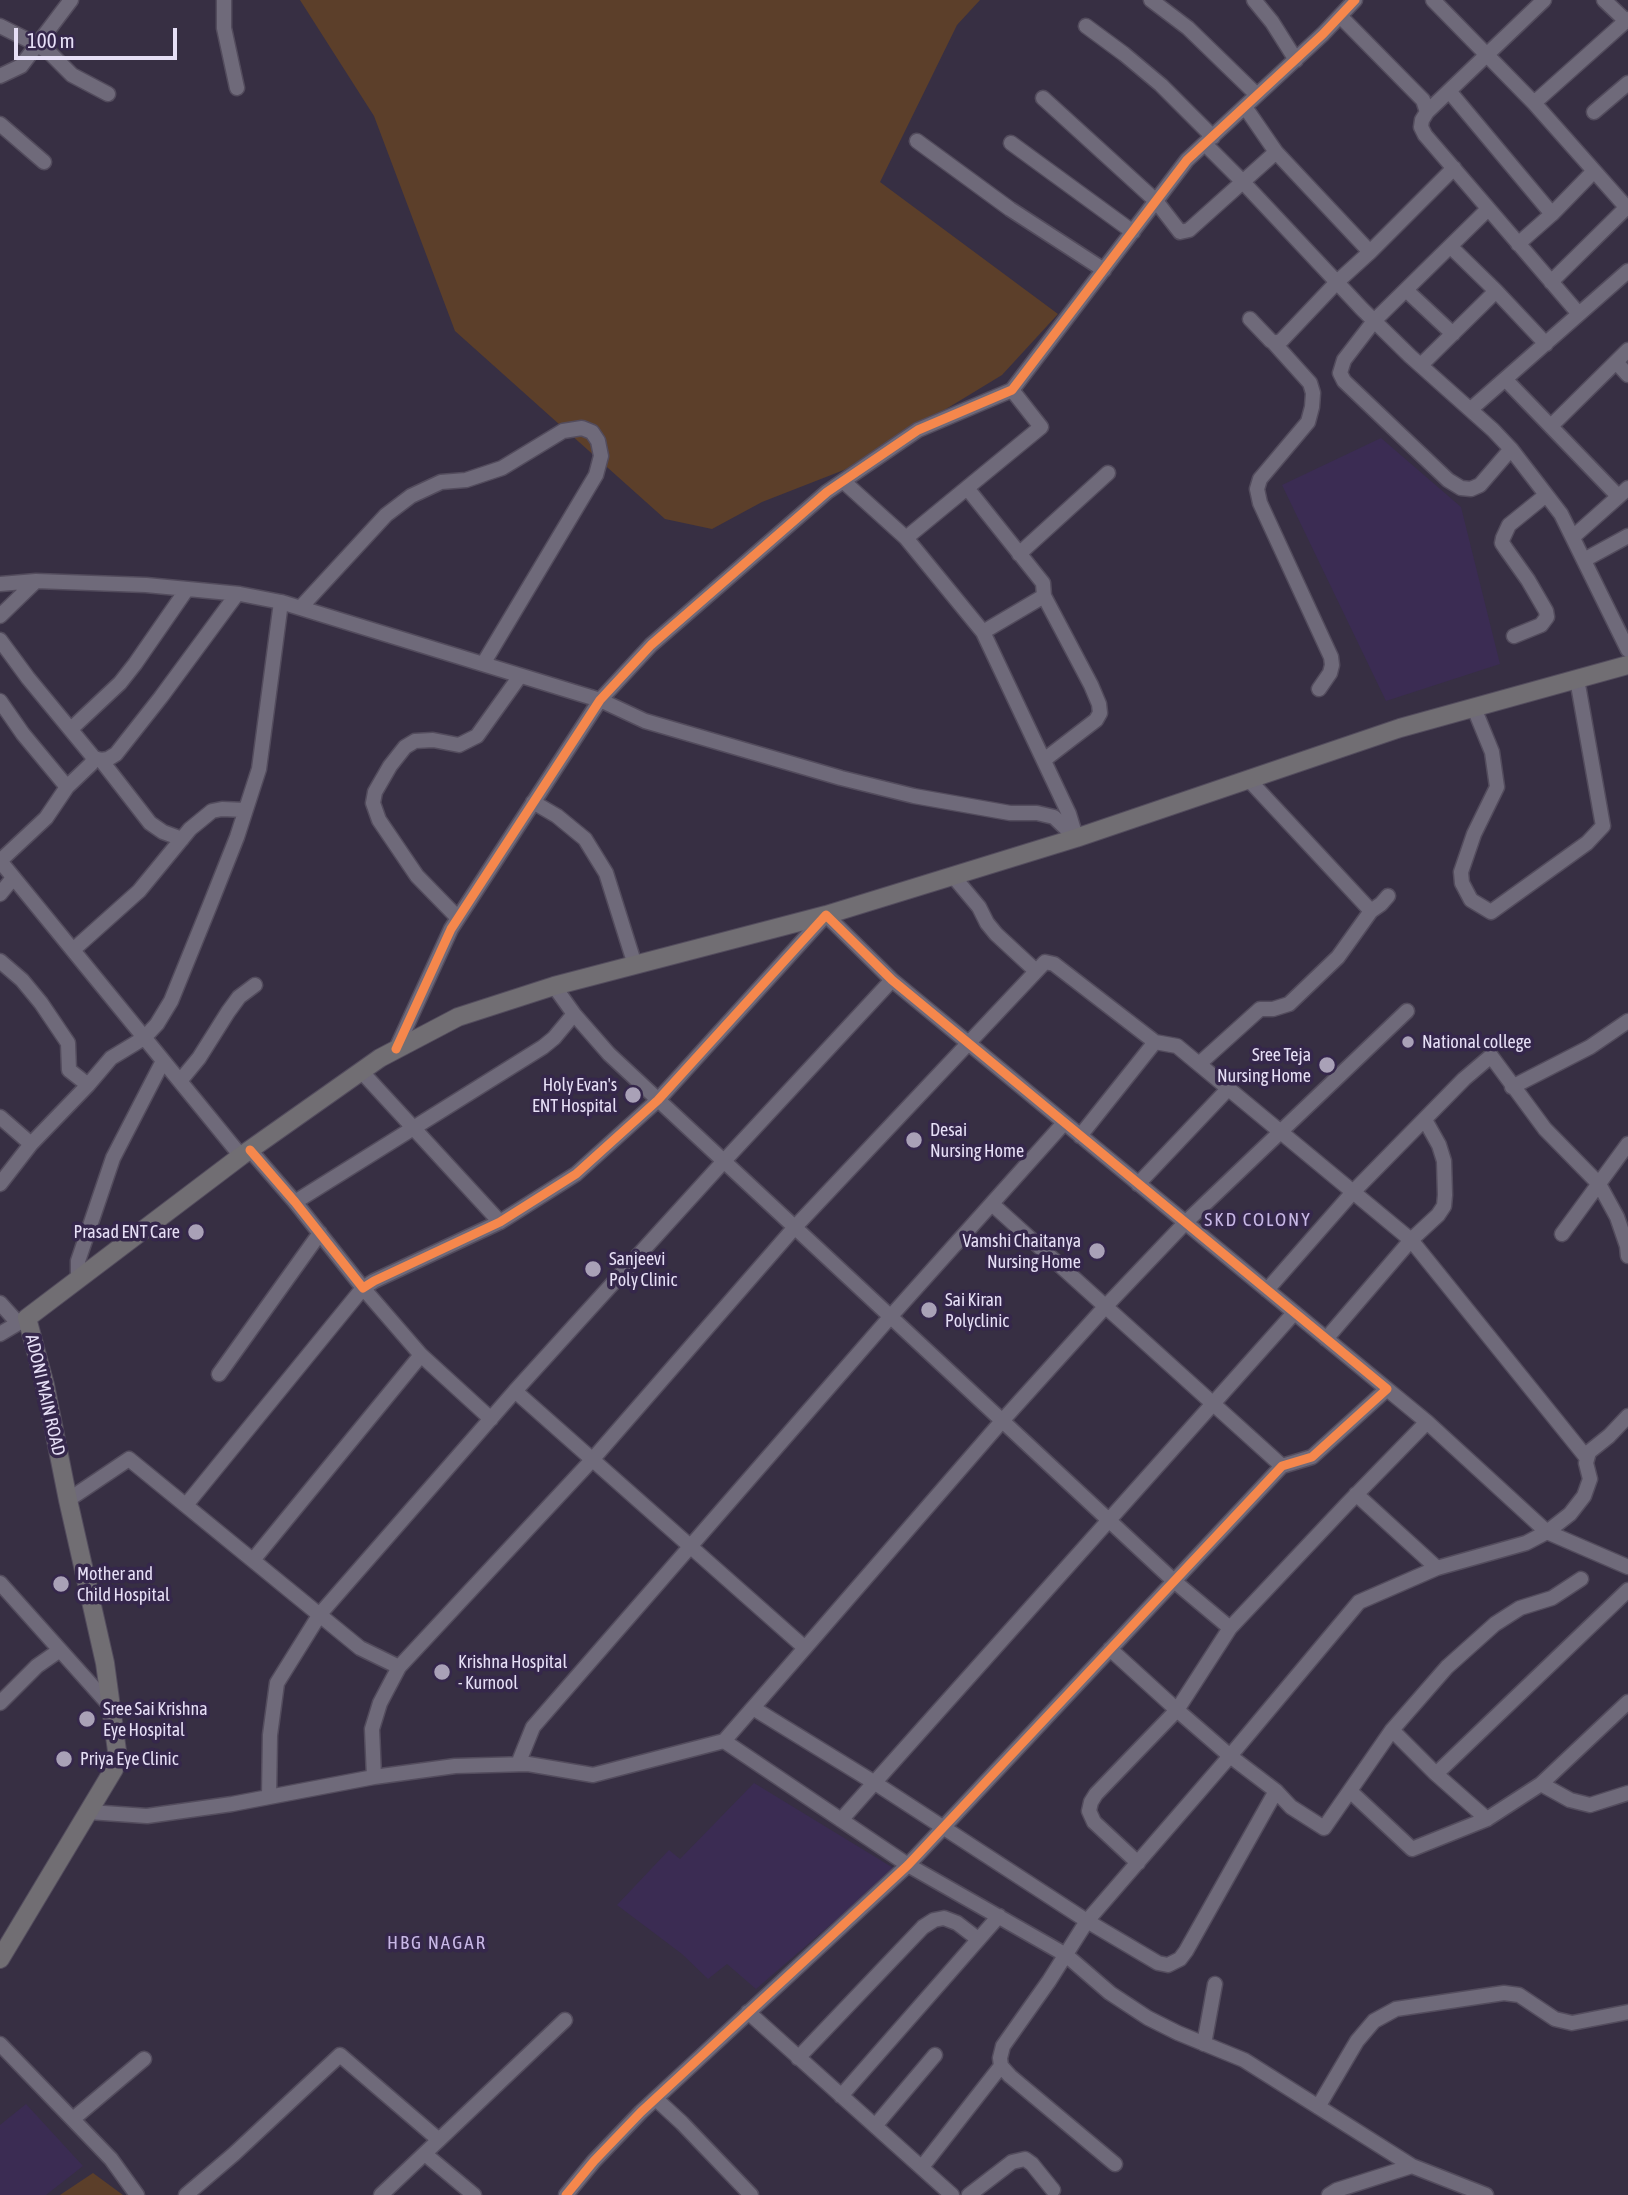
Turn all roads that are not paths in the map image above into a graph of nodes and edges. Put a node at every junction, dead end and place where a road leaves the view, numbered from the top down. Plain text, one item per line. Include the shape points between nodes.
1 (224, 0) edge
2 (1151, 0) edge
3 (1254, 0) edge
4 (1355, 0) edge
5 (1433, 0) edge
6 (1544, 0) edge
7 (1604, 0) edge
8 (67, 1) edge
9 (1341, 17) junction
10 (1627, 20) edge
11 (0, 26) edge
12 (1086, 26) dead end
13 (36, 44) junction
14 (1487, 55) junction
15 (1296, 60) junction
16 (0, 76) edge
17 (1628, 83) edge
18 (237, 88) dead end
19 (1449, 91) junction
20 (108, 94) dead end
21 (1257, 96) junction
22 (1043, 98) dead end
23 (1534, 103) junction
24 (1245, 107) junction
25 (1427, 112) junction
26 (1594, 112) dead end
27 (0, 124) edge
28 (1209, 140) junction
29 (917, 141) dead end
30 (1012, 143) dead end
31 (1276, 152) junction
32 (44, 162) dead end
33 (1454, 168) junction
34 (1594, 171) junction
35 (1242, 181) junction
36 (1156, 201) junction
37 (1628, 208) edge
38 (1488, 209) junction
39 (1552, 214) junction
40 (1133, 232) junction
41 (1518, 244) junction
42 (1451, 247) junction
43 (1370, 253) junction
44 (1104, 270) junction
45 (1625, 278) edge
46 (1337, 282) junction
47 (1552, 282) junction
48 (1406, 290) junction
49 (1496, 291) junction
50 (1578, 314) junction
51 (1250, 319) dead end
52 (1374, 321) junction
53 (1453, 334) junction
54 (1274, 342) junction
55 (1546, 344) junction
56 (1628, 349) edge
57 (1616, 362) junction
58 (1421, 365) junction
59 (1628, 375) edge
60 (1505, 379) junction
61 (1012, 390) junction
62 (1471, 409) junction
63 (1551, 426) junction
64 (1511, 449) junction
65 (1108, 473) dead end
66 (843, 481) junction
67 (967, 488) junction
68 (1623, 492) edge
69 (1546, 495) junction
70 (1628, 536) edge
71 (1573, 537) junction
72 (906, 538) junction
73 (1020, 554) junction
74 (1584, 560) junction
75 (36, 581) junction
76 (0, 584) edge
77 (187, 589) junction
78 (237, 594) junction
79 (1044, 596) junction
80 (281, 602) junction
81 (301, 607) junction
82 (0, 616) edge
83 (983, 632) junction
84 (1514, 636) dead end
85 (0, 640) edge
86 (1628, 650) edge
87 (483, 664) junction
88 (1628, 666) edge
89 (520, 676) junction
90 (1577, 679) junction
91 (1319, 689) dead end
92 (0, 701) edge
93 (600, 701) junction
94 (1474, 708) junction
95 (71, 729) junction
96 (98, 759) junction
97 (1044, 760) junction
98 (1248, 779) junction
99 (67, 786) junction
100 (533, 802) junction
101 (246, 810) junction
102 (1076, 838) junction
103 (182, 839) junction
104 (0, 861) edge
105 (954, 876) junction
106 (13, 878) junction
107 (0, 894) edge
108 (1388, 896) dead end
109 (1371, 911) junction
110 (826, 915) junction
111 (458, 918) junction
112 (73, 950) junction
113 (0, 961) edge
114 (635, 965) junction
115 (1036, 971) junction
116 (892, 980) junction
117 (255, 985) dead end
118 (554, 986) junction
119 (1407, 1011) dead end
120 (575, 1014) junction
121 (1628, 1021) edge
122 (145, 1038) junction
123 (968, 1041) junction
124 (1155, 1042) junction
125 (396, 1049) junction
126 (163, 1061) junction
127 (1199, 1064) junction
128 (361, 1071) junction
129 (180, 1081) junction
130 (88, 1085) junction
131 (1512, 1087) junction
132 (1228, 1089) junction
133 (658, 1100) junction
134 (0, 1117) edge
135 (1425, 1119) junction
136 (1064, 1123) junction
137 (413, 1128) junction
138 (1280, 1132) junction
139 (1080, 1136) junction
140 (31, 1144) junction
141 (1628, 1144) edge
142 (246, 1153) junction
143 (724, 1161) junction
144 (1622, 1163) edge
145 (0, 1184) edge
146 (1138, 1184) junction
147 (1599, 1184) junction
148 (1353, 1192) junction
149 (295, 1202) junction
150 (992, 1204) junction
151 (500, 1222) junction
152 (1185, 1223) junction
153 (795, 1227) junction
154 (320, 1233) junction
155 (1562, 1234) dead end
156 (1411, 1240) junction
157 (1628, 1256) edge
158 (78, 1279) junction
159 (363, 1289) junction
160 (1267, 1290) junction
161 (0, 1303) edge
162 (1105, 1307) junction
163 (1294, 1313) junction
164 (891, 1316) junction
165 (23, 1321) junction
166 (0, 1334) edge
167 (1326, 1339) junction
168 (421, 1355) junction
169 (219, 1374) dead end
170 (1387, 1389) junction
171 (515, 1391) junction
172 (1213, 1404) junction
173 (1628, 1416) edge
174 (491, 1419) junction
175 (1002, 1421) junction
176 (1427, 1422) junction
177 (1586, 1457) junction
178 (592, 1460) junction
179 (1282, 1466) junction
180 (1356, 1494) junction
181 (68, 1500) junction
182 (186, 1505) junction
183 (1110, 1520) junction
184 (1547, 1532) junction
185 (690, 1546) junction
186 (253, 1560) junction
187 (1628, 1566) edge
188 (1437, 1568) junction
189 (1581, 1580) dead end
190 (1174, 1581) junction
191 (0, 1583) edge
192 (1628, 1590) edge
193 (320, 1614) junction
194 (1230, 1628) junction
195 (805, 1648) junction
196 (1110, 1649) junction
197 (60, 1650) junction
198 (399, 1667) junction
199 (0, 1703) edge
200 (1628, 1703) edge
201 (112, 1708) junction
202 (753, 1708) junction
203 (1177, 1710) junction
204 (1392, 1730) junction
205 (724, 1741) junction
206 (1230, 1756) junction
207 (518, 1764) junction
208 (1436, 1774) junction
209 (374, 1777) junction
210 (874, 1783) junction
211 (1541, 1784) junction
212 (1276, 1791) junction
213 (1350, 1791) junction
214 (1628, 1793) edge
215 (269, 1797) junction
216 (89, 1812) junction
217 (1487, 1819) junction
218 (841, 1821) junction
219 (943, 1828) junction
220 (1138, 1863) junction
221 (908, 1865) junction
222 (999, 1916) junction
223 (1087, 1921) junction
224 (978, 1939) junction
225 (1066, 1955) junction
226 (0, 1959) edge
227 (1215, 1984) dead end
228 (748, 2012) junction
229 (1628, 2012) edge
230 (565, 2020) dead end
231 (0, 2044) edge
232 (1204, 2044) junction
233 (935, 2055) dead end
234 (798, 2057) junction
235 (144, 2059) dead end
236 (1001, 2066) junction
237 (841, 2096) junction
238 (656, 2099) junction
239 (1318, 2107) junction
240 (73, 2119) junction
241 (875, 2126) junction
242 (439, 2140) junction
243 (425, 2154) junction
244 (1115, 2164) dead end
245 (922, 2166) junction
246 (1412, 2166) junction
247 (1366, 2188) edge
248 (1053, 2190) dead end
249 (137, 2195) edge
250 (186, 2195) edge
251 (381, 2195) edge
252 (474, 2195) edge
253 (566, 2195) edge
254 (751, 2195) edge
255 (952, 2195) edge
256 (970, 2195) edge
257 (1329, 2195) edge
258 (1486, 2195) edge

1 - 18 street via 224,28
2 - 21 street via 1188,28
3 - 15 street
4 - 9 street
5 - 14 street
6 - 14 street
7 - 10 street
8 - 13 street
9 - 15 street
9 - 25 street via 1423,100
10 - 23 street
11 - 13 street
12 - 28 street via 1161,85
13 - 16 street via 21,66
13 - 20 street via 72,75
14 - 19 street
14 - 23 street
15 - 21 street
17 - 26 street
19 - 25 street
19 - 39 street
21 - 24 street
22 - 36 street
23 - 34 street
24 - 28 street
24 - 31 street
25 - 33 street via 1421,127
27 - 32 street
28 - 35 street
28 - 36 street
29 - 44 street
30 - 40 street
31 - 35 street
31 - 43 street
33 - 38 street
33 - 43 street
34 - 37 street
34 - 39 street
35 - 36 street via 1185,232 1176,228
35 - 46 street
36 - 40 street
37 - 47 street
38 - 41 street
38 - 42 street
39 - 41 street
40 - 44 street
41 - 47 street
42 - 48 street
42 - 49 street
43 - 46 street
44 - 61 street
45 - 50 street
46 - 52 street
46 - 54 street via 1282,340
47 - 50 street
48 - 52 street
48 - 53 street
49 - 53 street
49 - 55 street
50 - 55 street
51 - 54 street
52 - 58 street
52 - 64 street via 1344,360 1340,373 1448,480 1461,488 1480,485
53 - 58 street
54 - 91 street via 1310,383 1312,407 1308,422 1260,479 1257,489 1331,657 1330,673
55 - 60 street
56 - 57 street
57 - 59 street
57 - 63 street
58 - 62 street
60 - 62 street
60 - 63 street
61 - 66 street via 918,430
61 - 67 street via 1041,427
62 - 64 street
63 - 68 street
64 - 69 street
65 - 73 street
66 - 72 street
66 - 93 street via 651,645
67 - 72 street
67 - 73 street
68 - 71 street
69 - 71 street
69 - 84 street via 1509,525 1503,538 1547,617 1541,625
70 - 74 street
71 - 74 street
72 - 83 street
73 - 79 street via 1044,583
74 - 86 street
75 - 76 street
75 - 77 street
75 - 82 street
77 - 78 street
77 - 95 street via 135,664
78 - 80 street
78 - 96 street via 116,754
79 - 83 street
79 - 97 street via 1091,685 1100,713
80 - 81 street
80 - 101 street via 259,769
81 - 87 street
81 - 87 street via 386,515 411,496 442,482 488,474 563,431 582,428 593,432 601,456 596,475
83 - 97 street
85 - 95 street
87 - 89 street
88 - 90 main road, ADONI MAIN ROAD
89 - 93 street
89 - 111 street via 477,736 459,745 415,741 390,766 375,792 373,803 379,820 417,876
90 - 94 main road, ADONI MAIN ROAD
90 - 94 street via 1603,826 1587,843 1492,912 1471,900 1461,872 1497,787 1492,752
92 - 99 street
93 - 100 street
93 - 102 street via 645,721 841,778 914,796 1054,817
94 - 98 main road, ADONI MAIN ROAD
95 - 96 street
96 - 99 street
96 - 103 street via 150,823
97 - 102 street
98 - 102 main road, ADONI MAIN ROAD
98 - 109 street
99 - 104 street via 46,818
100 - 111 street
100 - 114 street via 585,839 606,873
101 - 103 street via 212,811
101 - 122 street via 171,1001
102 - 105 main road, ADONI MAIN ROAD
103 - 112 street via 139,891
104 - 106 street
105 - 110 main road, ADONI MAIN ROAD
105 - 115 street via 996,934
106 - 107 street
106 - 112 street
108 - 109 street
109 - 127 street via 1338,957 1289,1004 1260,1009
110 - 114 main road, ADONI MAIN ROAD
110 - 116 street
110 - 133 street
111 - 125 street
112 - 122 street
113 - 130 street via 41,1003 68,1043 69,1070
114 - 118 main road, ADONI MAIN ROAD
115 - 123 street
115 - 124 street via 1045,962 1054,964
116 - 123 street
116 - 143 street
117 - 129 street via 234,1004
118 - 120 street
118 - 125 main road, ADONI MAIN ROAD via 458,1017
119 - 138 street
120 - 133 street
120 - 137 street via 543,1047
121 - 131 street via 1591,1047
122 - 126 street
122 - 130 street via 111,1058
123 - 136 street
123 - 153 street
124 - 127 street via 1177,1046
124 - 139 street
125 - 128 main road, ADONI MAIN ROAD
126 - 129 street
126 - 158 street via 113,1157 78,1261
127 - 132 street
128 - 137 street
128 - 142 main road, ADONI MAIN ROAD
129 - 142 street
130 - 140 street
131 - 135 street via 1491,1056
131 - 147 street
132 - 138 street
132 - 146 street
133 - 143 street
133 - 151 street via 576,1174
134 - 140 street
135 - 148 street
135 - 156 street via 1444,1161 1444,1206
136 - 139 street
136 - 150 street
137 - 149 street
137 - 151 street
138 - 148 street
138 - 152 street
139 - 146 street
140 - 145 street
141 - 144 street
142 - 149 street
142 - 158 main road, ADONI MAIN ROAD
143 - 153 street
143 - 171 street
144 - 147 street
146 - 152 street
147 - 155 street
147 - 157 street
148 - 156 street
148 - 160 street
149 - 154 street
150 - 162 street
150 - 164 street
151 - 159 street
152 - 160 street
152 - 162 street
153 - 164 street
153 - 178 street
154 - 159 street
154 - 169 street
156 - 167 street
156 - 177 street
158 - 165 main road, ADONI MAIN ROAD
159 - 168 street
159 - 182 street
160 - 163 street
161 - 165 street
162 - 172 street
162 - 175 street
163 - 167 street
163 - 172 street
164 - 175 street
164 - 185 street
165 - 166 street
165 - 181 main road, ADONI MAIN ROAD via 45,1385
167 - 170 street
168 - 174 street
168 - 186 street
170 - 176 street
170 - 179 street via 1312,1457
171 - 174 street
171 - 178 street
172 - 179 street
172 - 183 street
173 - 177 street
174 - 193 street
175 - 183 street
175 - 195 street
176 - 180 street
176 - 184 street
177 - 184 street via 1590,1479 1584,1496
178 - 185 street
178 - 198 street
179 - 190 street
180 - 188 street
180 - 194 street
181 - 182 street via 129,1459
181 - 201 main road, ADONI MAIN ROAD
182 - 186 street
183 - 190 street
183 - 210 street
184 - 187 street
184 - 188 street via 1526,1543
185 - 195 street
185 - 207 street via 533,1727
186 - 193 street
188 - 206 street via 1359,1602
189 - 204 street via 1495,1624 1447,1667
190 - 194 street
190 - 196 street
191 - 197 street
192 - 208 street
193 - 198 street via 360,1648
193 - 215 street via 276,1683
194 - 203 street
195 - 202 street
196 - 203 street
196 - 219 street
197 - 199 street
197 - 201 street
198 - 209 street via 372,1729
200 - 211 street
201 - 216 main road, ADONI MAIN ROAD via 117,1751 114,1769
202 - 205 street
202 - 210 street
203 - 206 street
203 - 220 street via 1091,1802 1094,1822
204 - 208 street
204 - 213 street
205 - 207 street via 593,1775
205 - 218 street
206 - 212 street
206 - 220 street
207 - 209 street via 455,1766
208 - 217 street
209 - 215 street
210 - 218 street
210 - 219 street
211 - 214 street via 1590,1805
211 - 217 street
212 - 213 street via 1291,1807 1324,1828
212 - 223 street via 1180,1959 1168,1965 1158,1963
213 - 217 street via 1412,1849
215 - 216 street via 147,1816
216 - 226 main road, ADONI MAIN ROAD
218 - 221 street
219 - 221 street
219 - 223 street
220 - 223 street
221 - 222 street
221 - 228 street
222 - 224 street
222 - 225 street
223 - 225 street
224 - 234 street via 944,1919 923,1927
224 - 237 street
225 - 232 street via 1148,2018
225 - 236 street via 1003,2046
227 - 232 street
228 - 234 street
228 - 238 street
229 - 239 street via 1572,2023 1555,2019 1519,1995 1504,1993 1396,2009 1374,2021 1357,2041
230 - 242 street
231 - 240 street
232 - 239 street via 1244,2060
233 - 241 street
234 - 237 street
235 - 240 street
236 - 244 street
236 - 245 street
237 - 241 street
238 - 253 street
238 - 254 street
239 - 246 street
240 - 249 street
241 - 245 street
242 - 243 street
242 - 250 street via 340,2055
243 - 251 street
243 - 252 street
245 - 255 street
246 - 247 street
246 - 258 street
247 - 257 street
248 - 256 street via 1025,2159 1012,2162

